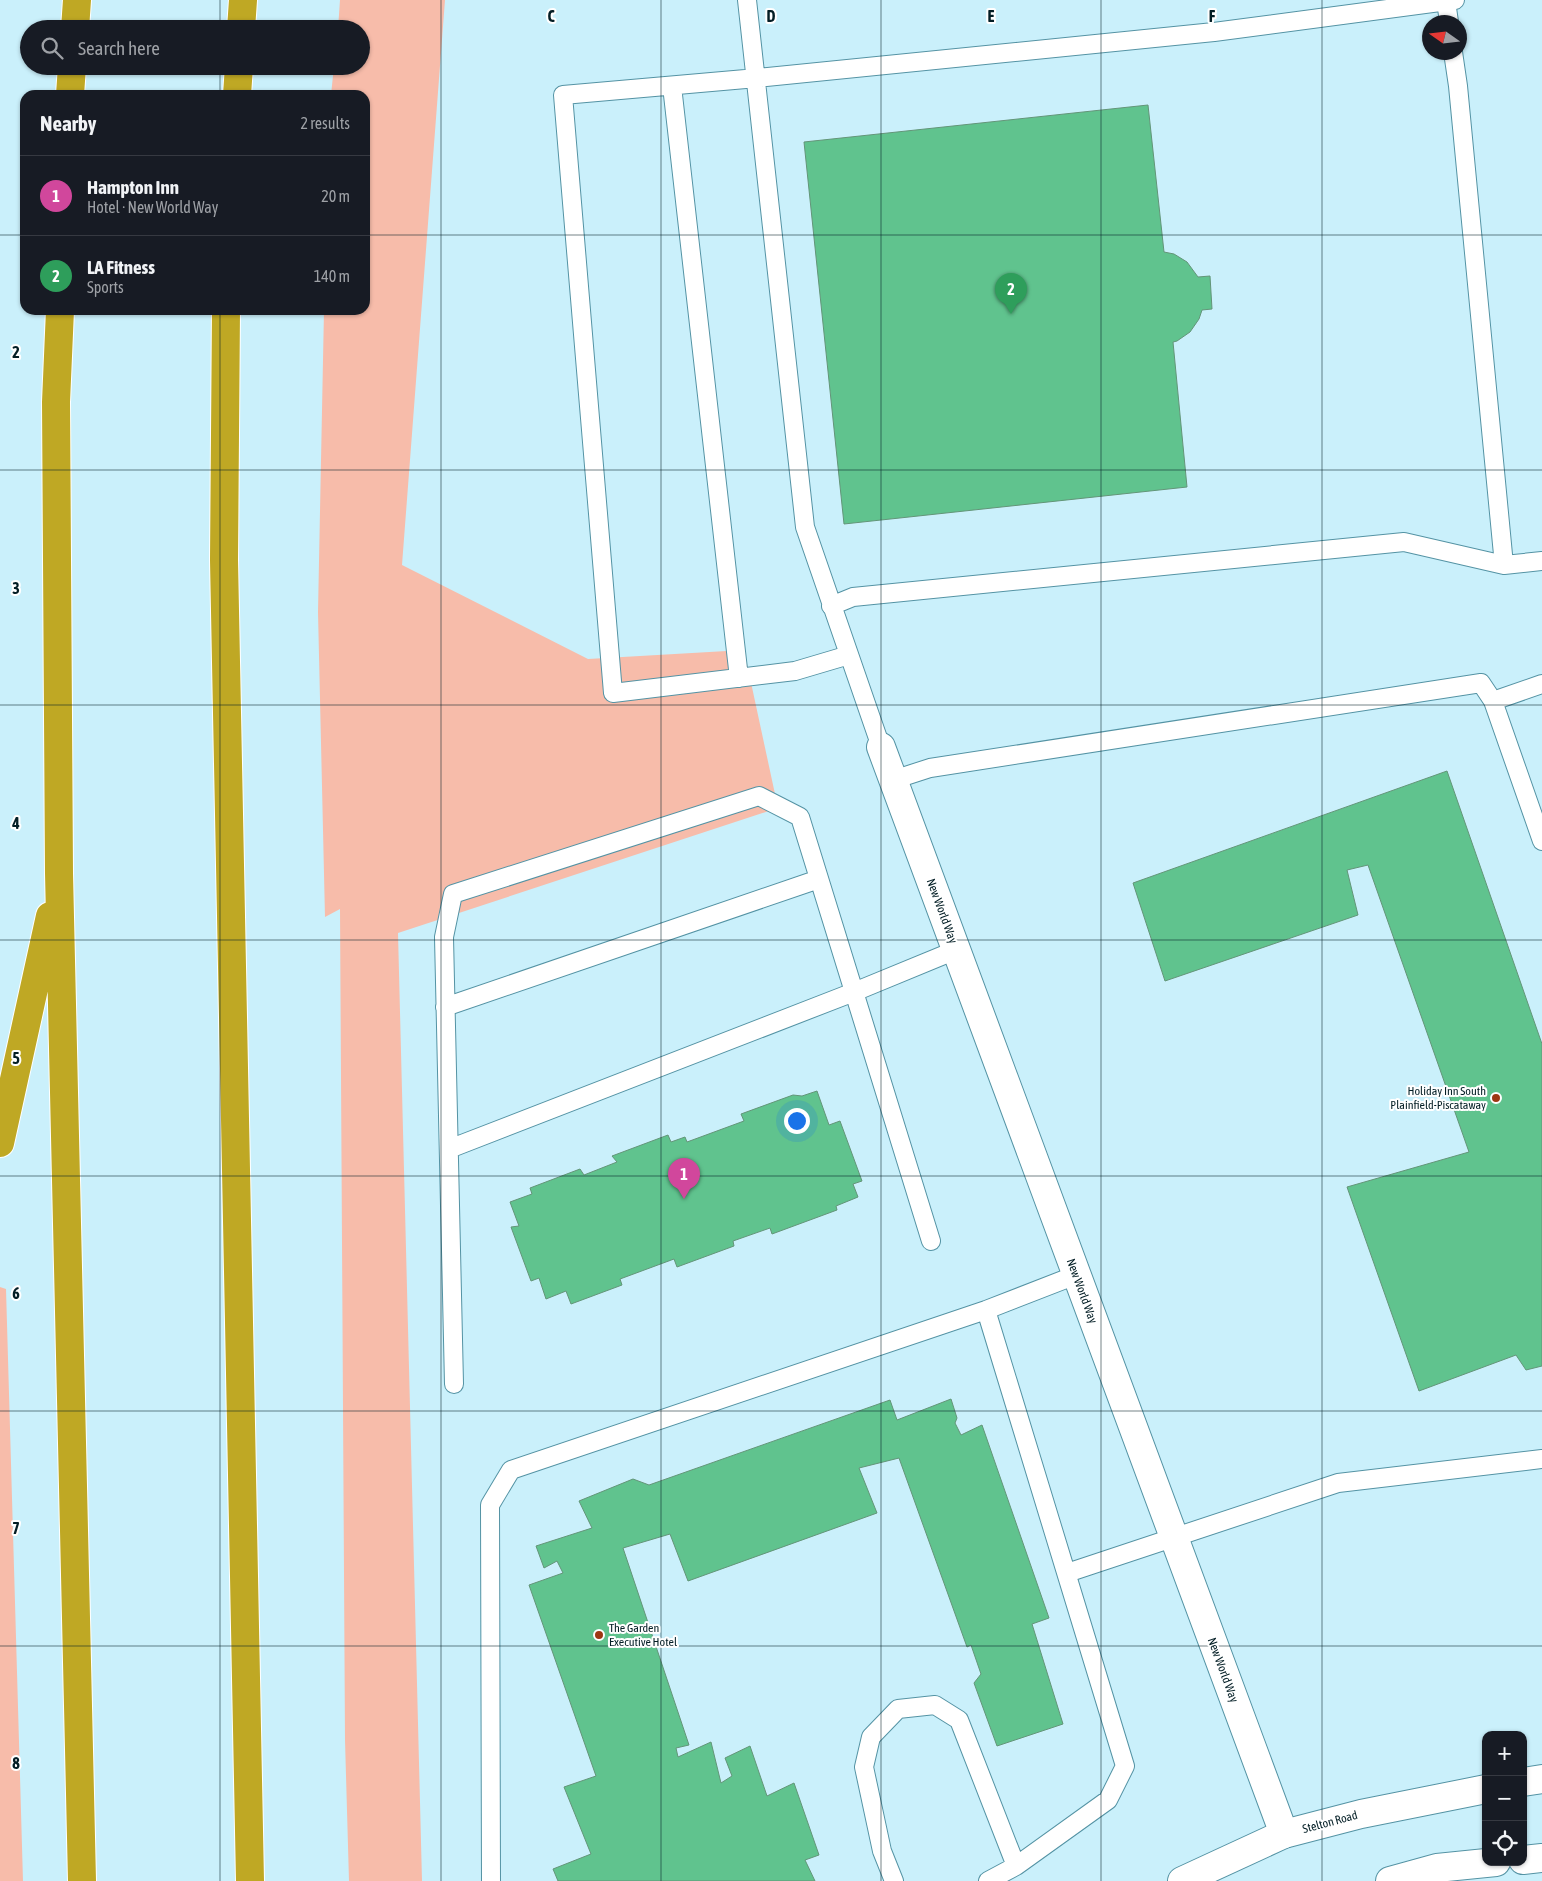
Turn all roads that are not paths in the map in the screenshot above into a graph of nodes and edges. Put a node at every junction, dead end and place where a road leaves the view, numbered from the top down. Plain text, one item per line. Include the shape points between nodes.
1 (77, 0) edge
2 (243, 0) edge
3 (747, 0) edge
4 (1450, 0) edge
5 (1449, 15) edge
6 (76, 20) edge
7 (242, 20) edge
8 (1454, 60) edge
9 (71, 75) edge
10 (238, 75) edge
11 (757, 78) junction
12 (672, 86) junction
13 (70, 90) edge
14 (237, 90) edge
15 (60, 315) edge
16 (226, 315) edge
17 (1542, 561) edge
18 (1504, 565) junction
19 (831, 606) junction
20 (849, 655) junction
21 (739, 678) junction
22 (1542, 684) edge
23 (1493, 701) junction
24 (881, 747) joint
25 (893, 780) junction
26 (1542, 841) edge
27 (59, 873) junction
28 (819, 879) junction
29 (956, 950) junction
30 (854, 992) junction
31 (445, 1007) junction
32 (0, 1143) edge
33 (449, 1149) junction
34 (931, 1241) dead end
35 (1076, 1275) junction
36 (986, 1310) junction
37 (454, 1384) dead end
38 (1542, 1459) edge
39 (1174, 1538) junction
40 (1067, 1573) junction
41 (1542, 1779) edge
42 (1527, 1781) edge
43 (1482, 1790) edge
44 (1284, 1834) junction
45 (1542, 1858) edge
46 (1527, 1860) edge
47 (1482, 1863) edge
48 (1016, 1866) junction
49 (82, 1881) edge
50 (250, 1881) edge
51 (490, 1881) edge
52 (894, 1881) edge
53 (988, 1881) edge
54 (1182, 1881) edge
55 (1390, 1881) edge

1 - 6 highway
2 - 7 highway
3 - 11 lane
4 - 5 lane
4 - 11 lane via 1214,32
8 - 18 lane
9 - 13 highway
10 - 14 highway
11 - 12 lane
11 - 19 lane via 805,527
12 - 21 lane
12 - 21 lane via 563,95 613,693
15 - 27 highway via 56,402
16 - 50 highway via 224,570
17 - 18 lane
18 - 19 lane via 1404,542 853,597
19 - 20 lane
20 - 21 lane via 795,671
20 - 24 lane
22 - 23 lane
23 - 25 lane via 1481,682 930,768
23 - 26 lane
24 - 25 street, New World Way
25 - 29 street, New World Way
27 - 32 highway
27 - 49 highway
28 - 30 lane
28 - 31 lane
28 - 31 lane via 800,817 759,796 453,894 444,937
29 - 30 lane
29 - 35 street, New World Way
30 - 33 lane
30 - 34 lane
31 - 33 lane
33 - 37 lane
35 - 36 lane
35 - 39 street, New World Way
36 - 40 lane
36 - 51 lane via 511,1470 490,1506
38 - 39 lane via 1338,1483
39 - 40 lane
39 - 44 street, New World Way
40 - 48 lane via 1125,1766 1108,1800
41 - 42 street
43 - 44 street, Stelton Road via 1361,1814
44 - 54 street, Stelton Road
45 - 46 street
47 - 55 street via 1437,1868
48 - 52 lane via 959,1720 935,1705 898,1709 871,1737 864,1767 882,1851
48 - 53 lane

